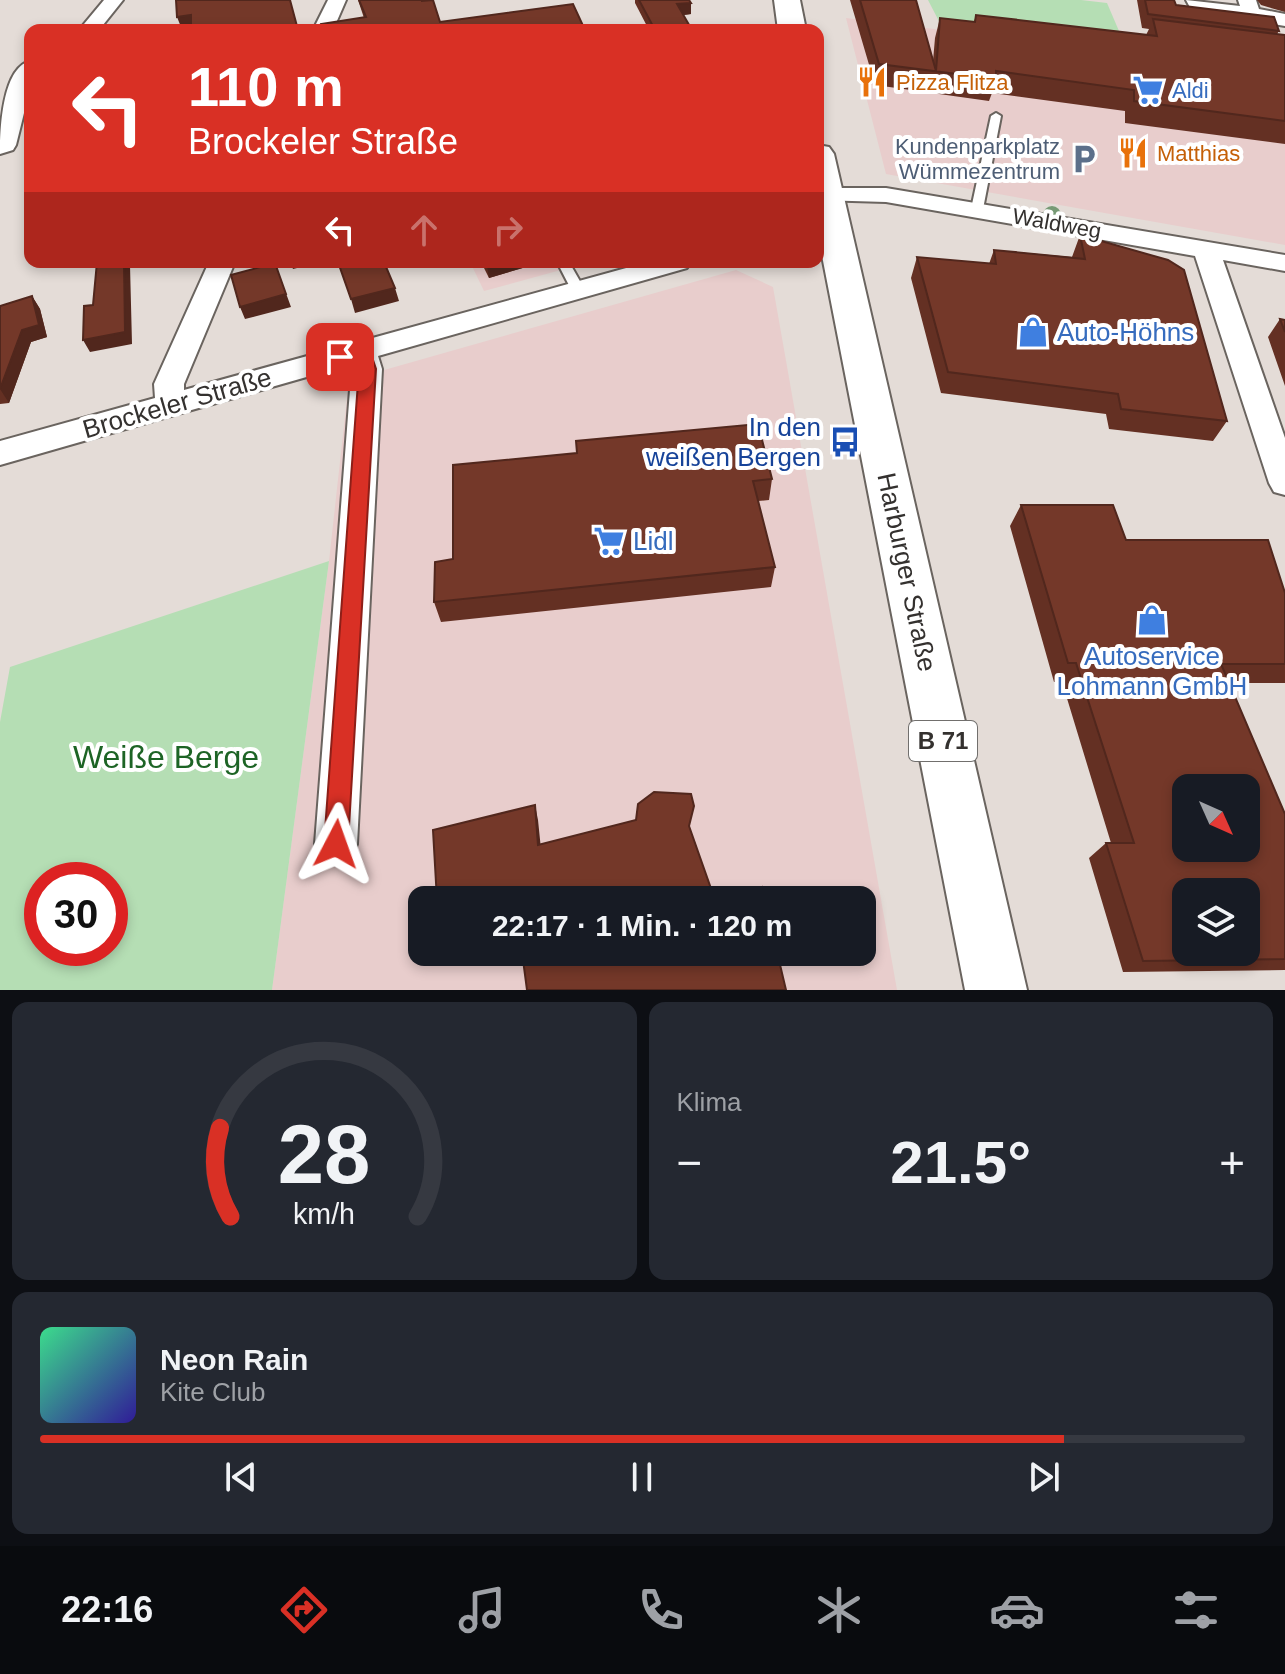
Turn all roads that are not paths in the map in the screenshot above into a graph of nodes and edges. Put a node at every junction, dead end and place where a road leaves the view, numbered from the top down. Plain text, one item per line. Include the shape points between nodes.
1 (114, 0) edge
2 (337, 0) edge
3 (787, 0) edge
4 (1195, 0) edge
5 (1246, 6) edge
6 (1285, 20) edge
7 (94, 24) edge
8 (326, 24) edge
9 (791, 24) edge
10 (24, 74) edge
11 (996, 116) dead end
12 (0, 147) edge
13 (977, 209) junction
14 (826, 225) edge
15 (1206, 249) junction
16 (1285, 263) edge
17 (219, 268) edge
18 (566, 268) edge
19 (657, 268) edge
20 (578, 290) junction
21 (362, 351) junction
22 (170, 405) junction
23 (0, 453) edge
24 (1285, 483) edge
25 (336, 844) dead end
26 (996, 990) edge

1 - 7 street
2 - 8 street
3 - 9 main road
4 - 5 street via 1199,7
5 - 6 street
10 - 12 street via 5,145
11 - 13 lane
13 - 14 street, Waldweg via 886,195
13 - 15 street, Waldweg
14 - 26 main road, Harburger Straße / B 71
15 - 16 street, Waldweg
15 - 24 street
17 - 22 street via 169,384
18 - 20 lane
19 - 20 street, Brockeler Straße
20 - 21 street, Brockeler Straße
21 - 22 street, Brockeler Straße
21 - 25 street via 368,369
22 - 23 street, Brockeler Straße

